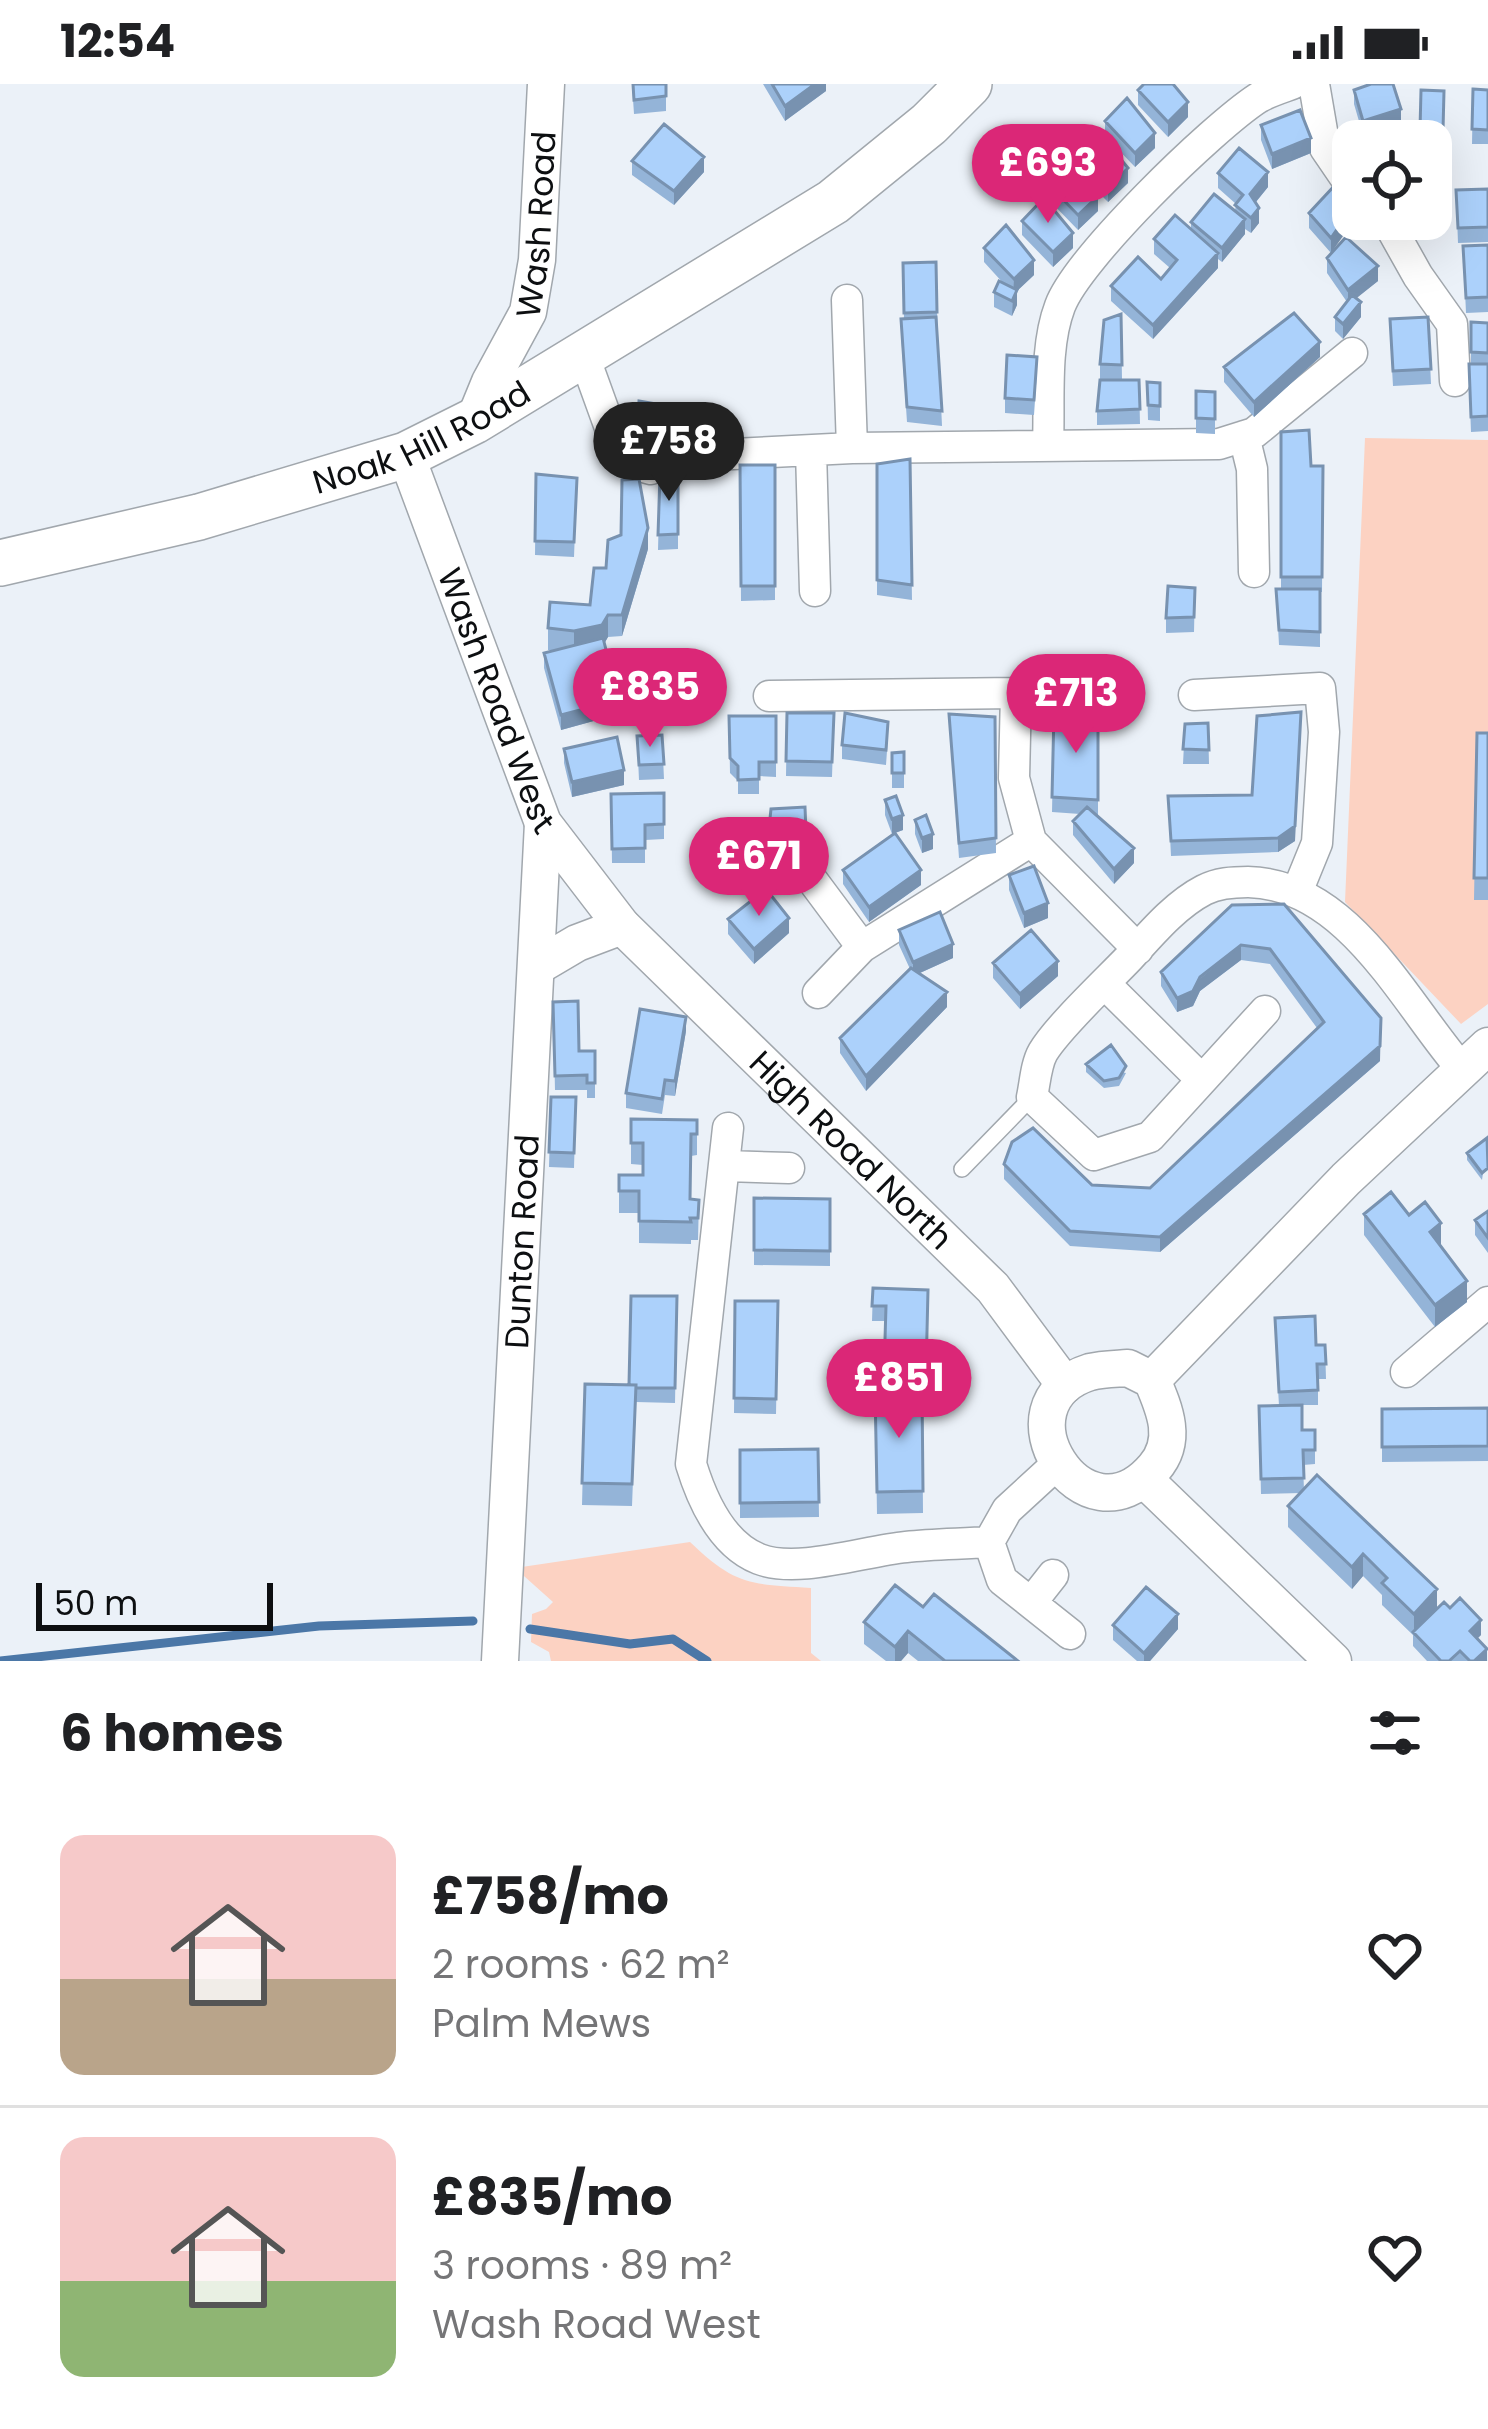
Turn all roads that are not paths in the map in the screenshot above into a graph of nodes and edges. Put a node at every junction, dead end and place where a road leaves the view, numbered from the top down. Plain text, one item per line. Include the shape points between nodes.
1 (545, 84) edge
2 (969, 84) edge
3 (1292, 84) edge
4 (1314, 84) edge
5 (1332, 158) edge
6 (1398, 240) edge
7 (847, 300) dead end
8 (1352, 353) dead end
9 (584, 356) junction
10 (1455, 381) dead end
11 (474, 421) junction
12 (1244, 436) junction
13 (1048, 446) junction
14 (852, 448) junction
15 (811, 451) junction
16 (406, 454) junction
17 (713, 455) dead end
18 (651, 469) dead end
19 (0, 563) edge
20 (1255, 572) dead end
21 (815, 591) dead end
22 (1096, 688) dead end
23 (1016, 693) junction
24 (1194, 695) dead end
25 (769, 696) dead end
26 (543, 823) junction
27 (1031, 841) junction
28 (763, 875) dead end
29 (1297, 892) junction
30 (622, 926) junction
31 (862, 947) junction
32 (1138, 949) junction
33 (538, 966) junction
34 (1105, 985) junction
35 (818, 993) dead end
36 (1264, 1011) dead end
37 (1474, 1057) edge
38 (1201, 1079) junction
39 (1032, 1096) junction
40 (728, 1128) dead end
41 (727, 1166) junction
42 (788, 1168) dead end
43 (962, 1169) dead end
44 (1488, 1302) edge
45 (1406, 1372) dead end
46 (1152, 1380) junction
47 (1065, 1385) junction
48 (1056, 1465) junction
49 (1144, 1479) junction
50 (989, 1542) junction
51 (1053, 1575) dead end
52 (1031, 1604) junction
53 (1070, 1634) dead end
54 (500, 1661) edge
55 (1333, 1661) edge

1 - 11 street, Wash Road via 528,312
2 - 9 main road, Noak Hill Road via 833,202
3 - 13 street via 1260,96 1219,130 1080,272 1060,306 1052,343
4 - 5 street
6 - 10 street via 1452,324
7 - 14 street
8 - 12 street
9 - 11 main road, Noak Hill Road
9 - 18 street via 622,461
11 - 16 main road, Noak Hill Road
12 - 13 street via 1219,444
12 - 20 street
13 - 14 street
14 - 15 street
15 - 17 street
15 - 21 street
16 - 19 main road, Noak Hill Road via 199,517
16 - 26 street, Wash Road West
22 - 23 street
23 - 25 street
23 - 27 street via 1014,778
24 - 29 street via 1321,688 1317,843
26 - 30 street, Wash Road West
26 - 33 street, Dunton Road
27 - 31 street
27 - 32 street
28 - 31 street via 801,865
29 - 32 street via 1268,882 1204,890
29 - 37 street via 1379,958
30 - 33 street
30 - 47 street, High Road North via 994,1288
31 - 35 street
32 - 34 street
33 - 54 street, Dunton Road
34 - 38 street
34 - 39 street via 1041,1054
36 - 38 street
37 - 46 street
38 - 39 street via 1150,1137 1094,1155
39 - 43 lane
40 - 41 street
41 - 42 street
41 - 50 street via 691,1464 729,1539 760,1559 792,1563
44 - 45 street
46 - 47 street via 1128,1368 1093,1371
46 - 49 street via 1168,1421 1167,1443
47 - 48 street via 1047,1426
48 - 49 street via 1106,1492
48 - 50 street via 1007,1510
49 - 55 street
50 - 52 street via 1002,1580
51 - 52 street
52 - 53 street

